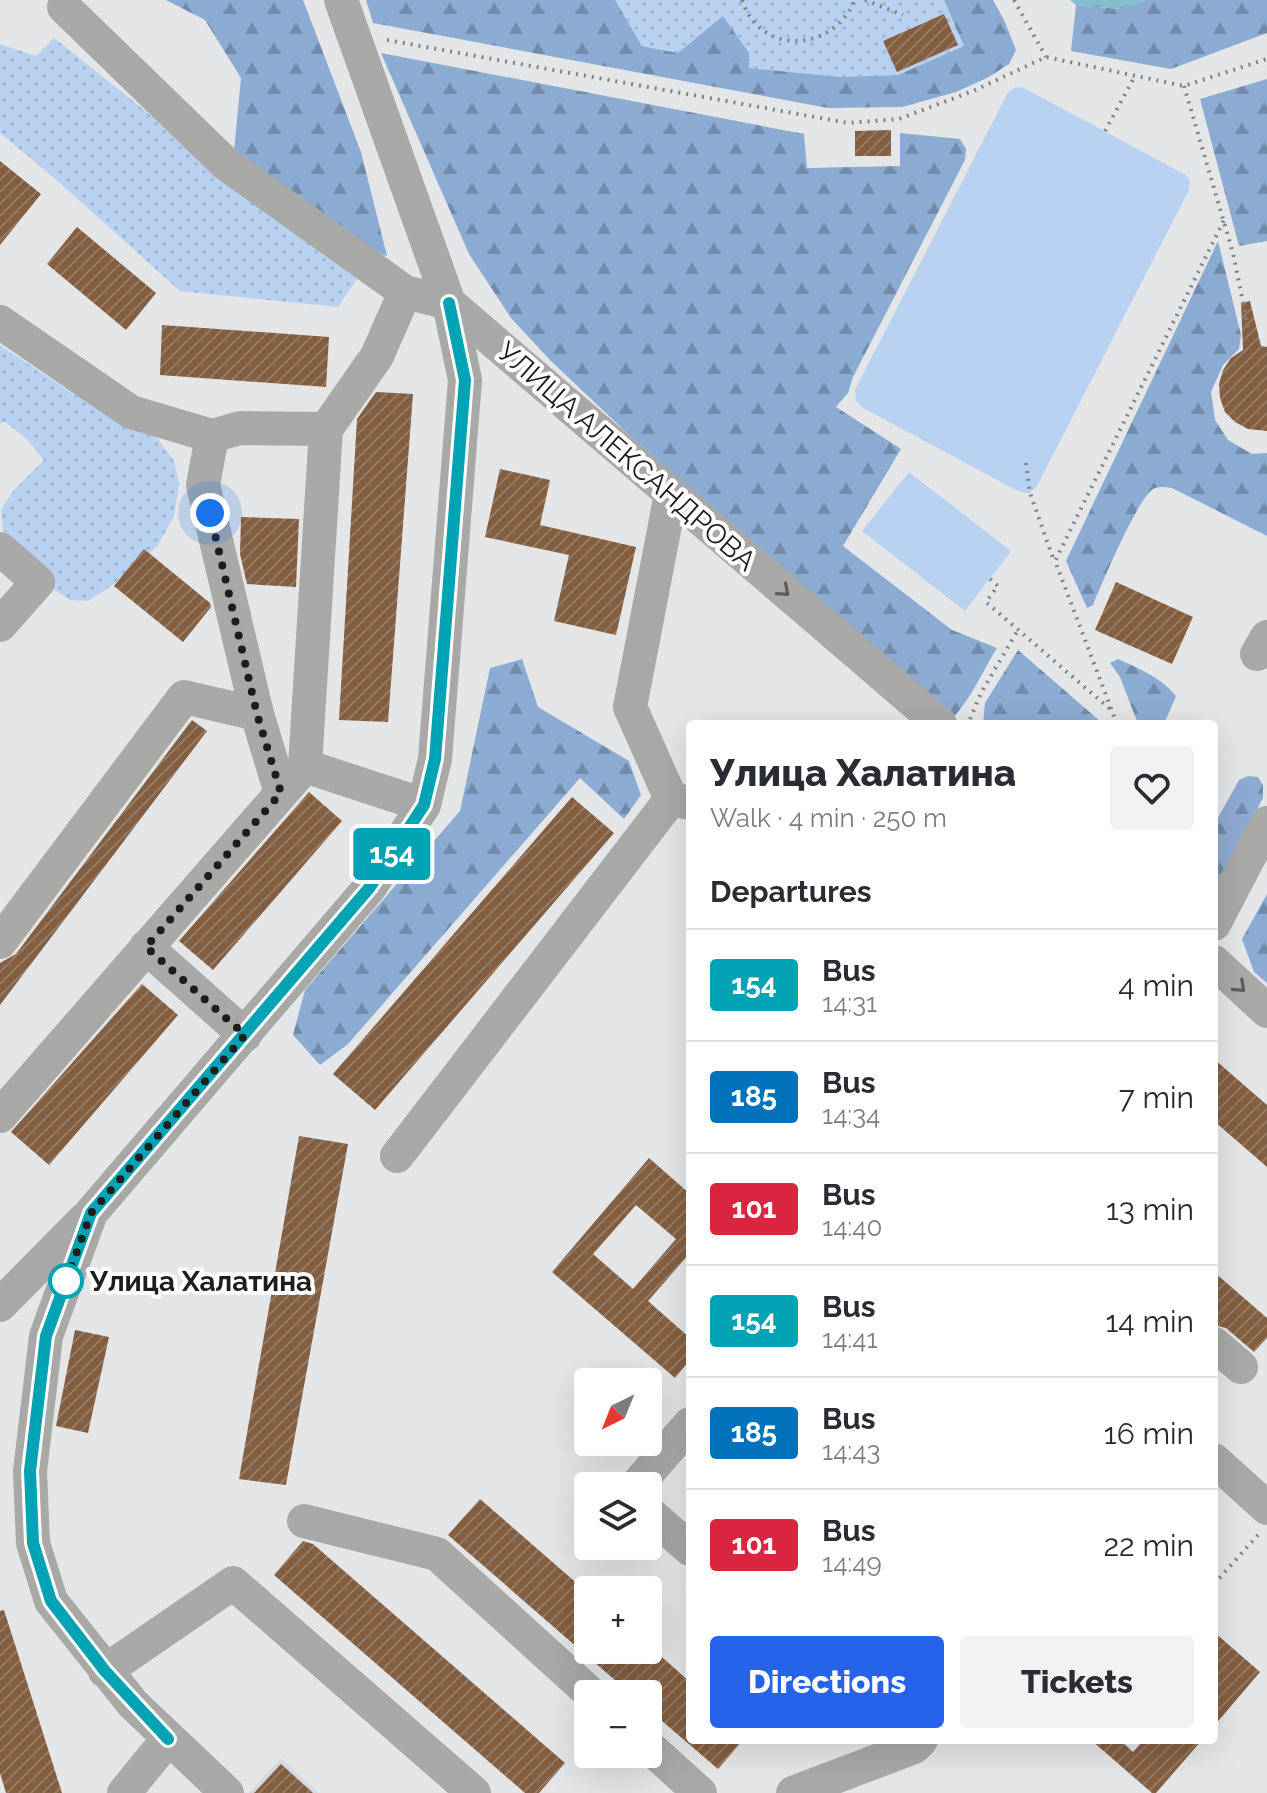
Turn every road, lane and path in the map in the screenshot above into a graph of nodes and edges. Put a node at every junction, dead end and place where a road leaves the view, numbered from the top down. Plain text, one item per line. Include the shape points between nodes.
1 (341, 0) edge
2 (742, 0) edge
3 (855, 0) edge
4 (865, 0) edge
5 (1014, 0) edge
6 (64, 7) dead end
7 (903, 15) dead end
8 (373, 38) dead end
9 (1046, 57) junction
10 (1267, 59) edge
11 (1135, 76) junction
12 (1184, 86) junction
13 (1105, 131) dead end
14 (1224, 220) junction
15 (405, 292) junction
16 (449, 303) junction
17 (0, 322) edge
18 (1250, 337) dead end
19 (326, 429) junction
20 (212, 436) junction
21 (1026, 463) dead end
22 (671, 494) junction
23 (0, 549) edge
24 (1055, 561) junction
25 (990, 579) dead end
26 (0, 625) edge
27 (1018, 630) junction
28 (1112, 711) junction
29 (257, 714) junction
30 (935, 720) edge
31 (968, 720) edge
32 (1115, 720) edge
33 (305, 766) junction
34 (281, 793) junction
35 (681, 801) edge
36 (424, 805) junction
37 (1267, 823) edge
38 (1218, 916) edge
39 (0, 942) edge
40 (146, 947) junction
41 (1218, 966) edge
42 (1267, 1011) edge
43 (245, 1035) junction
44 (0, 1116) edge
45 (397, 1156) dead end
46 (91, 1213) junction
47 (0, 1305) edge
48 (1218, 1347) edge
49 (1241, 1367) dead end
50 (686, 1429) edge
51 (1218, 1464) edge
52 (648, 1472) edge
53 (1267, 1508) edge
54 (304, 1521) dead end
55 (662, 1524) edge
56 (1267, 1525) edge
57 (686, 1545) edge
58 (1218, 1580) edge
59 (105, 1671) junction
60 (576, 1680) edge
61 (168, 1739) junction
62 (911, 1744) edge
63 (662, 1759) edge
64 (866, 1780) edge
65 (124, 1793) edge
66 (227, 1793) edge
67 (474, 1793) edge
68 (700, 1793) edge
69 (793, 1793) edge

1 - 16 street, УЛИЦА АЛЕКСАНДРОВА
2 - 3 path via 760,28 800,42 828,34
4 - 7 path
5 - 9 path
6 - 15 street via 226,164
8 - 9 path via 848,123 899,119
9 - 11 path
10 - 12 path
11 - 12 path
11 - 13 path
12 - 14 path
14 - 18 path
14 - 24 path
15 - 16 street
15 - 19 street via 377,356
16 - 22 street, УЛИЦА АЛЕКСАНДРОВА
16 - 36 street via 465,380 435,759
17 - 20 street via 131,412
19 - 20 street via 240,428
19 - 33 street
20 - 29 street via 203,485
21 - 24 path via 1030,493
22 -> 30 street, УЛИЦА АЛЕКСАНДРОВА
22 - 35 street via 630,707
23 - 26 street via 38,582
24 - 28 path
25 - 27 path via 998,586 986,602
27 - 28 path
27 - 31 path
28 - 32 path
29 - 34 street
29 - 39 street via 184,697
33 - 34 street
33 - 36 street
34 - 40 street
35 - 45 street
36 - 43 street via 370,887
37 - 38 street
40 - 43 street
40 - 44 street
41 -> 42 street
43 - 46 street
46 - 47 street
46 - 59 street via 46,1336 30,1471 33,1543 51,1601
48 - 49 street
50 - 52 street
51 - 53 street
54 - 60 street via 437,1554
55 - 57 street
56 - 58 path
59 - 61 street
59 - 67 street via 233,1583
61 - 65 street
61 - 66 street
62 - 64 street
63 - 68 street
64 - 69 street

